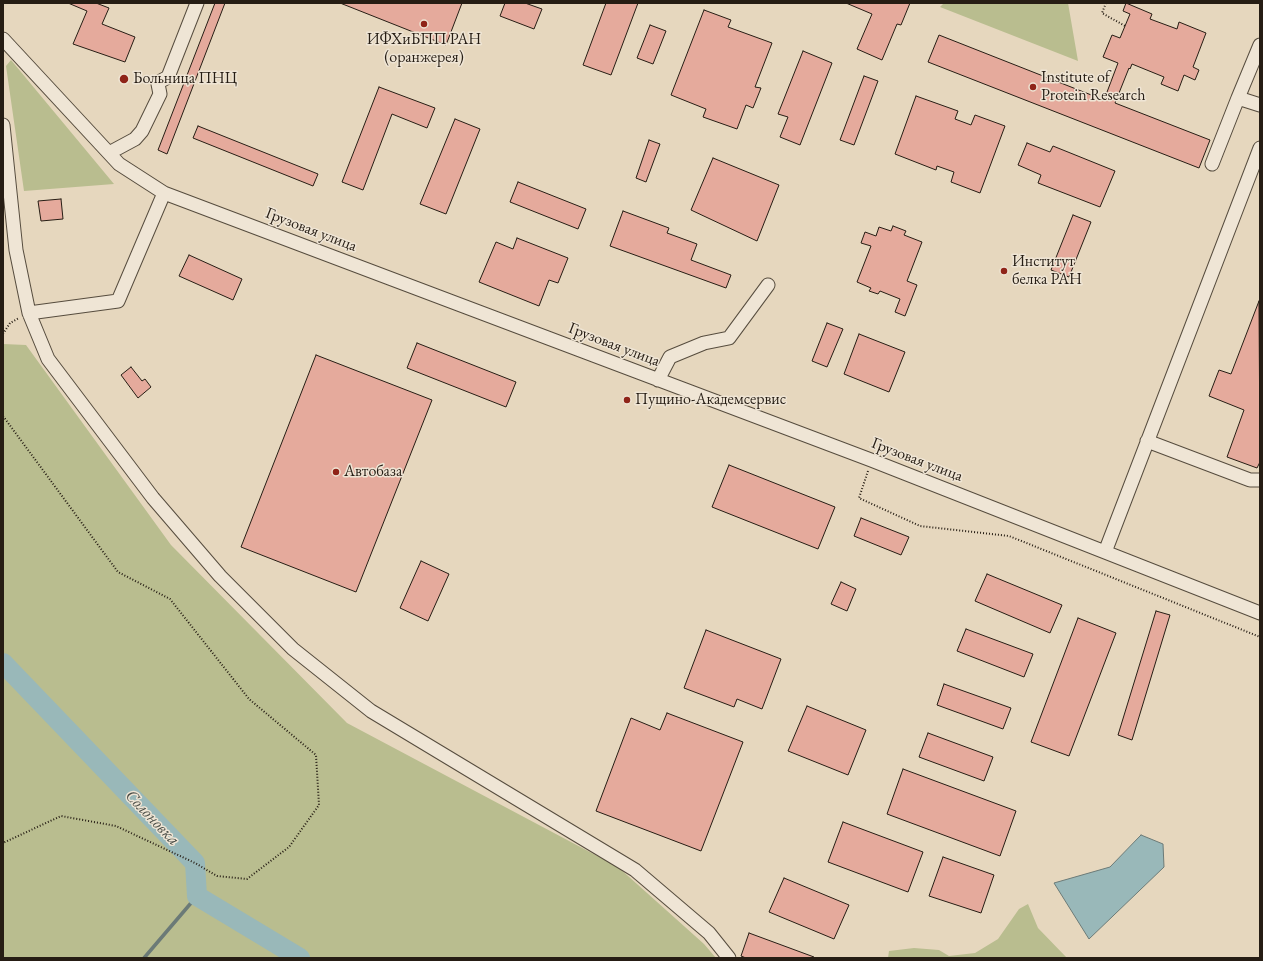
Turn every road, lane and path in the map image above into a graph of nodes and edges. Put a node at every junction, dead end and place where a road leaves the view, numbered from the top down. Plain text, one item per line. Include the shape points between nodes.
1 (197, 3) edge
2 (1106, 3) edge
3 (1125, 26) dead end
4 (3, 39) edge
5 (1260, 45) edge
6 (1238, 98) junction
7 (1260, 105) edge
8 (3, 125) edge
9 (3, 132) edge
10 (1260, 148) edge
11 (109, 153) junction
12 (1212, 164) dead end
13 (164, 193) junction
14 (768, 285) dead end
15 (29, 313) junction
16 (3, 334) edge
17 (658, 380) junction
18 (3, 416) edge
19 (1147, 441) junction
20 (871, 460) junction
21 (1260, 480) edge
22 (1105, 552) junction
23 (1260, 613) edge
24 (1260, 637) edge
25 (3, 843) edge
26 (729, 958) edge

1 - 11 street via 168,77 158,84 160,94 142,131
2 - 3 path via 1102,13
4 - 11 street, Грузовая улица
5 - 6 street
6 - 7 street
6 - 12 street
8 - 9 street
9 - 15 street via 16,250
10 - 19 street
11 - 13 street, Грузовая улица via 119,164
13 - 15 street via 118,301
13 - 17 street, Грузовая улица
14 - 17 street via 729,338 704,343 670,357
15 - 16 path via 10,323
15 - 26 street via 48,359 153,498 220,576 293,649 371,711 635,870 708,933
17 - 20 street, Грузовая улица
18 - 25 path via 118,572 170,599 249,699 316,755 319,805 288,847 247,879 217,876 116,826 61,816
19 - 21 street via 1250,480
19 - 22 street
20 - 22 street, Грузовая улица
20 - 24 path via 860,498 920,526 1009,536
22 - 23 street, Грузовая улица

